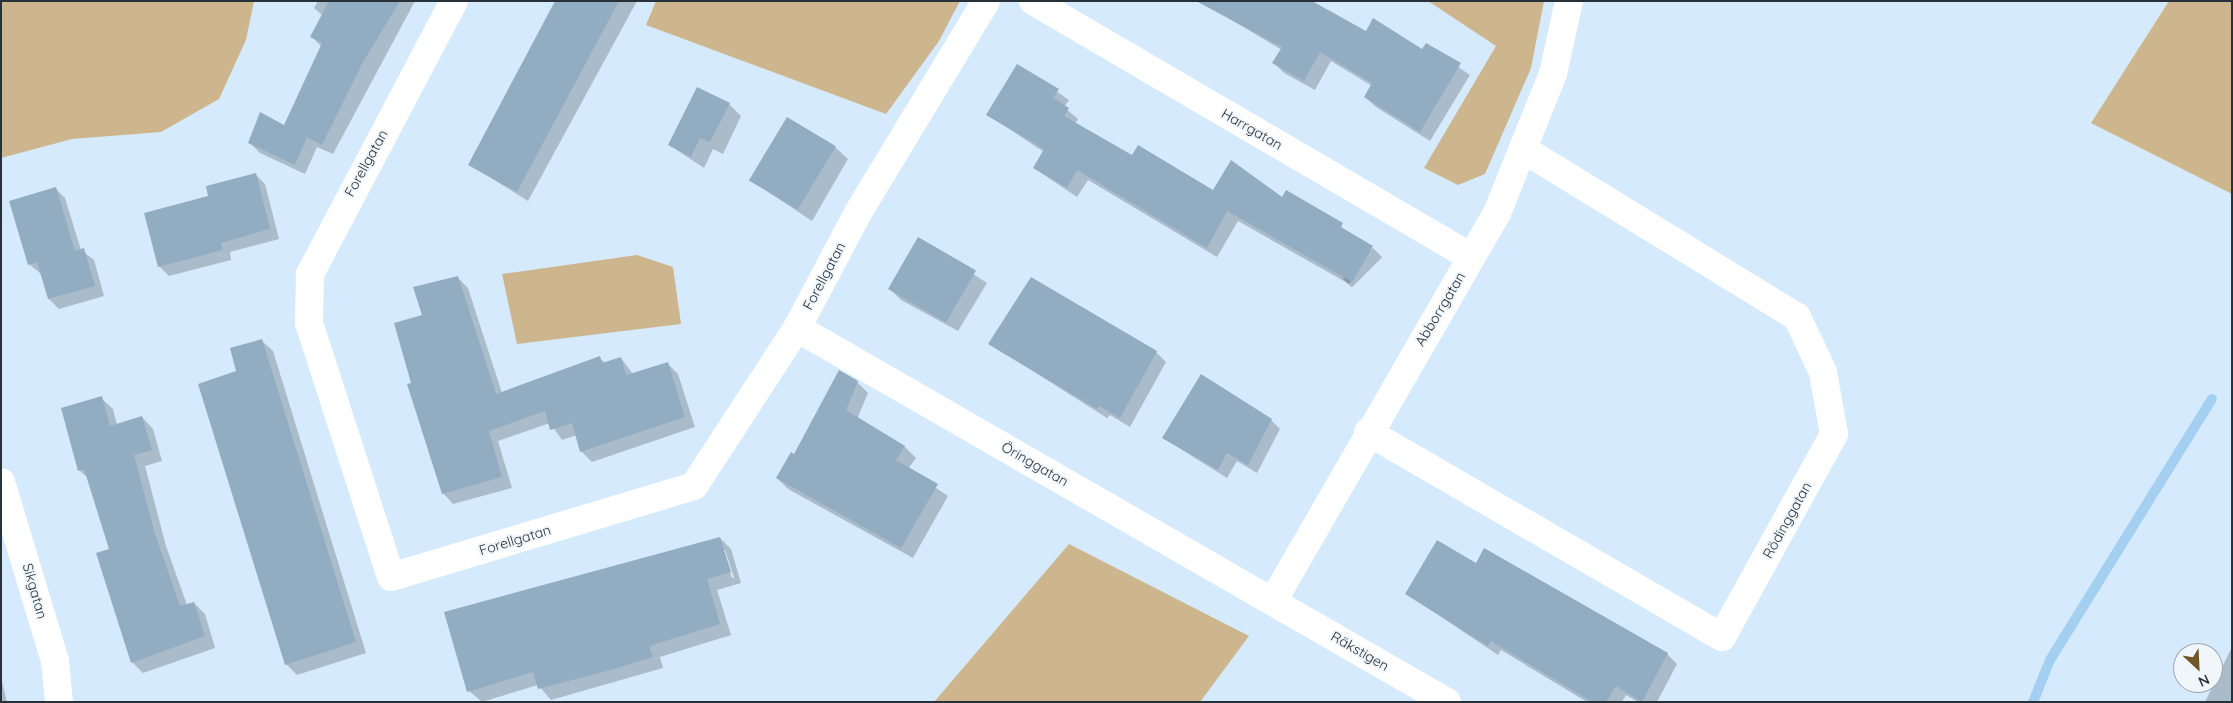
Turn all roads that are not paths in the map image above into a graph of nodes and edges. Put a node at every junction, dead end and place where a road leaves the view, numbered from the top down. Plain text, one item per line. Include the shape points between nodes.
1 (454, 1) edge
2 (986, 1) edge
3 (1033, 1) edge
4 (1569, 1) edge
5 (1523, 149) junction
6 (1471, 257) junction
7 (797, 328) junction
8 (1368, 432) junction
9 (1, 482) edge
10 (1274, 601) junction
11 (59, 702) edge
12 (1447, 702) edge

1 - 7 street, Forellgatan via 310,274 309,324 391,578 694,486
2 - 7 street, Forellgatan via 859,211
3 - 6 street, Harrgatan
4 - 5 street, Abborrgatan via 1552,74
5 - 6 street, Abborrgatan via 1497,213
5 - 8 street, Rödinggatan via 1797,317 1823,372 1834,434 1825,451 1722,637
6 - 8 street, Abborrgatan
7 - 10 street, Öringgatan
8 - 10 street, Abborrgatan
9 - 11 street, Sikgatan via 56,661
10 - 12 street, Räkstigen

